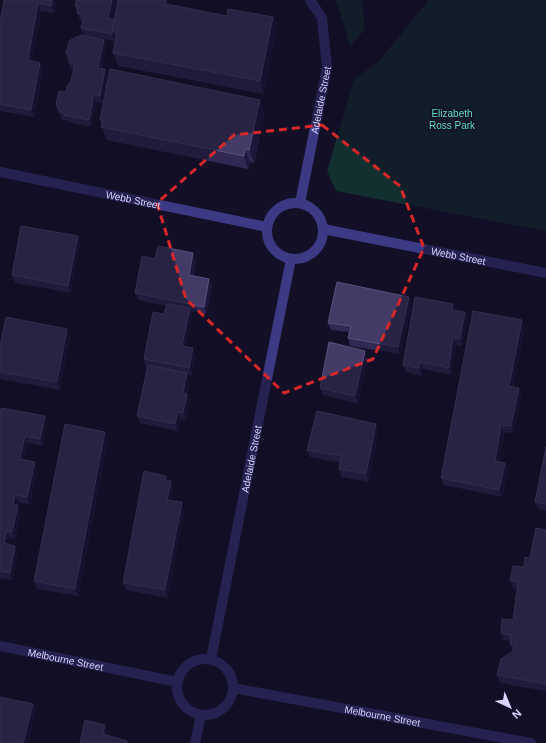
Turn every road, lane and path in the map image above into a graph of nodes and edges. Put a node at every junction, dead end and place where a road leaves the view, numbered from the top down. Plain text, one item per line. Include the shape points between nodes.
1 (310, 0) edge
2 (0, 172) edge
3 (300, 203) junction
4 (267, 227) junction
5 (323, 229) junction
6 (291, 259) junction
7 (546, 273) edge
8 (0, 646) edge
9 (211, 659) junction
10 (178, 682) junction
11 (234, 688) junction
12 (201, 715) junction
13 (195, 743) edge
14 (531, 743) edge

1 - 3 street, Adelaide Street via 322,18 327,67
2 - 4 street, Webb Street
3 - 4 street via 282,205 270,218
3 - 5 street via 316,212
4 - 6 street via 270,244 279,254
5 - 6 street via 314,252 299,259
5 - 7 street, Webb Street
6 - 9 street, Adelaide Street
8 - 10 street, Melbourne Street
9 - 10 street via 202,659 186,666
9 - 11 street via 225,666 233,680
10 - 12 street via 177,691 185,707
11 - 12 street via 226,706 219,712
11 - 14 street, Melbourne Street
12 - 13 street

